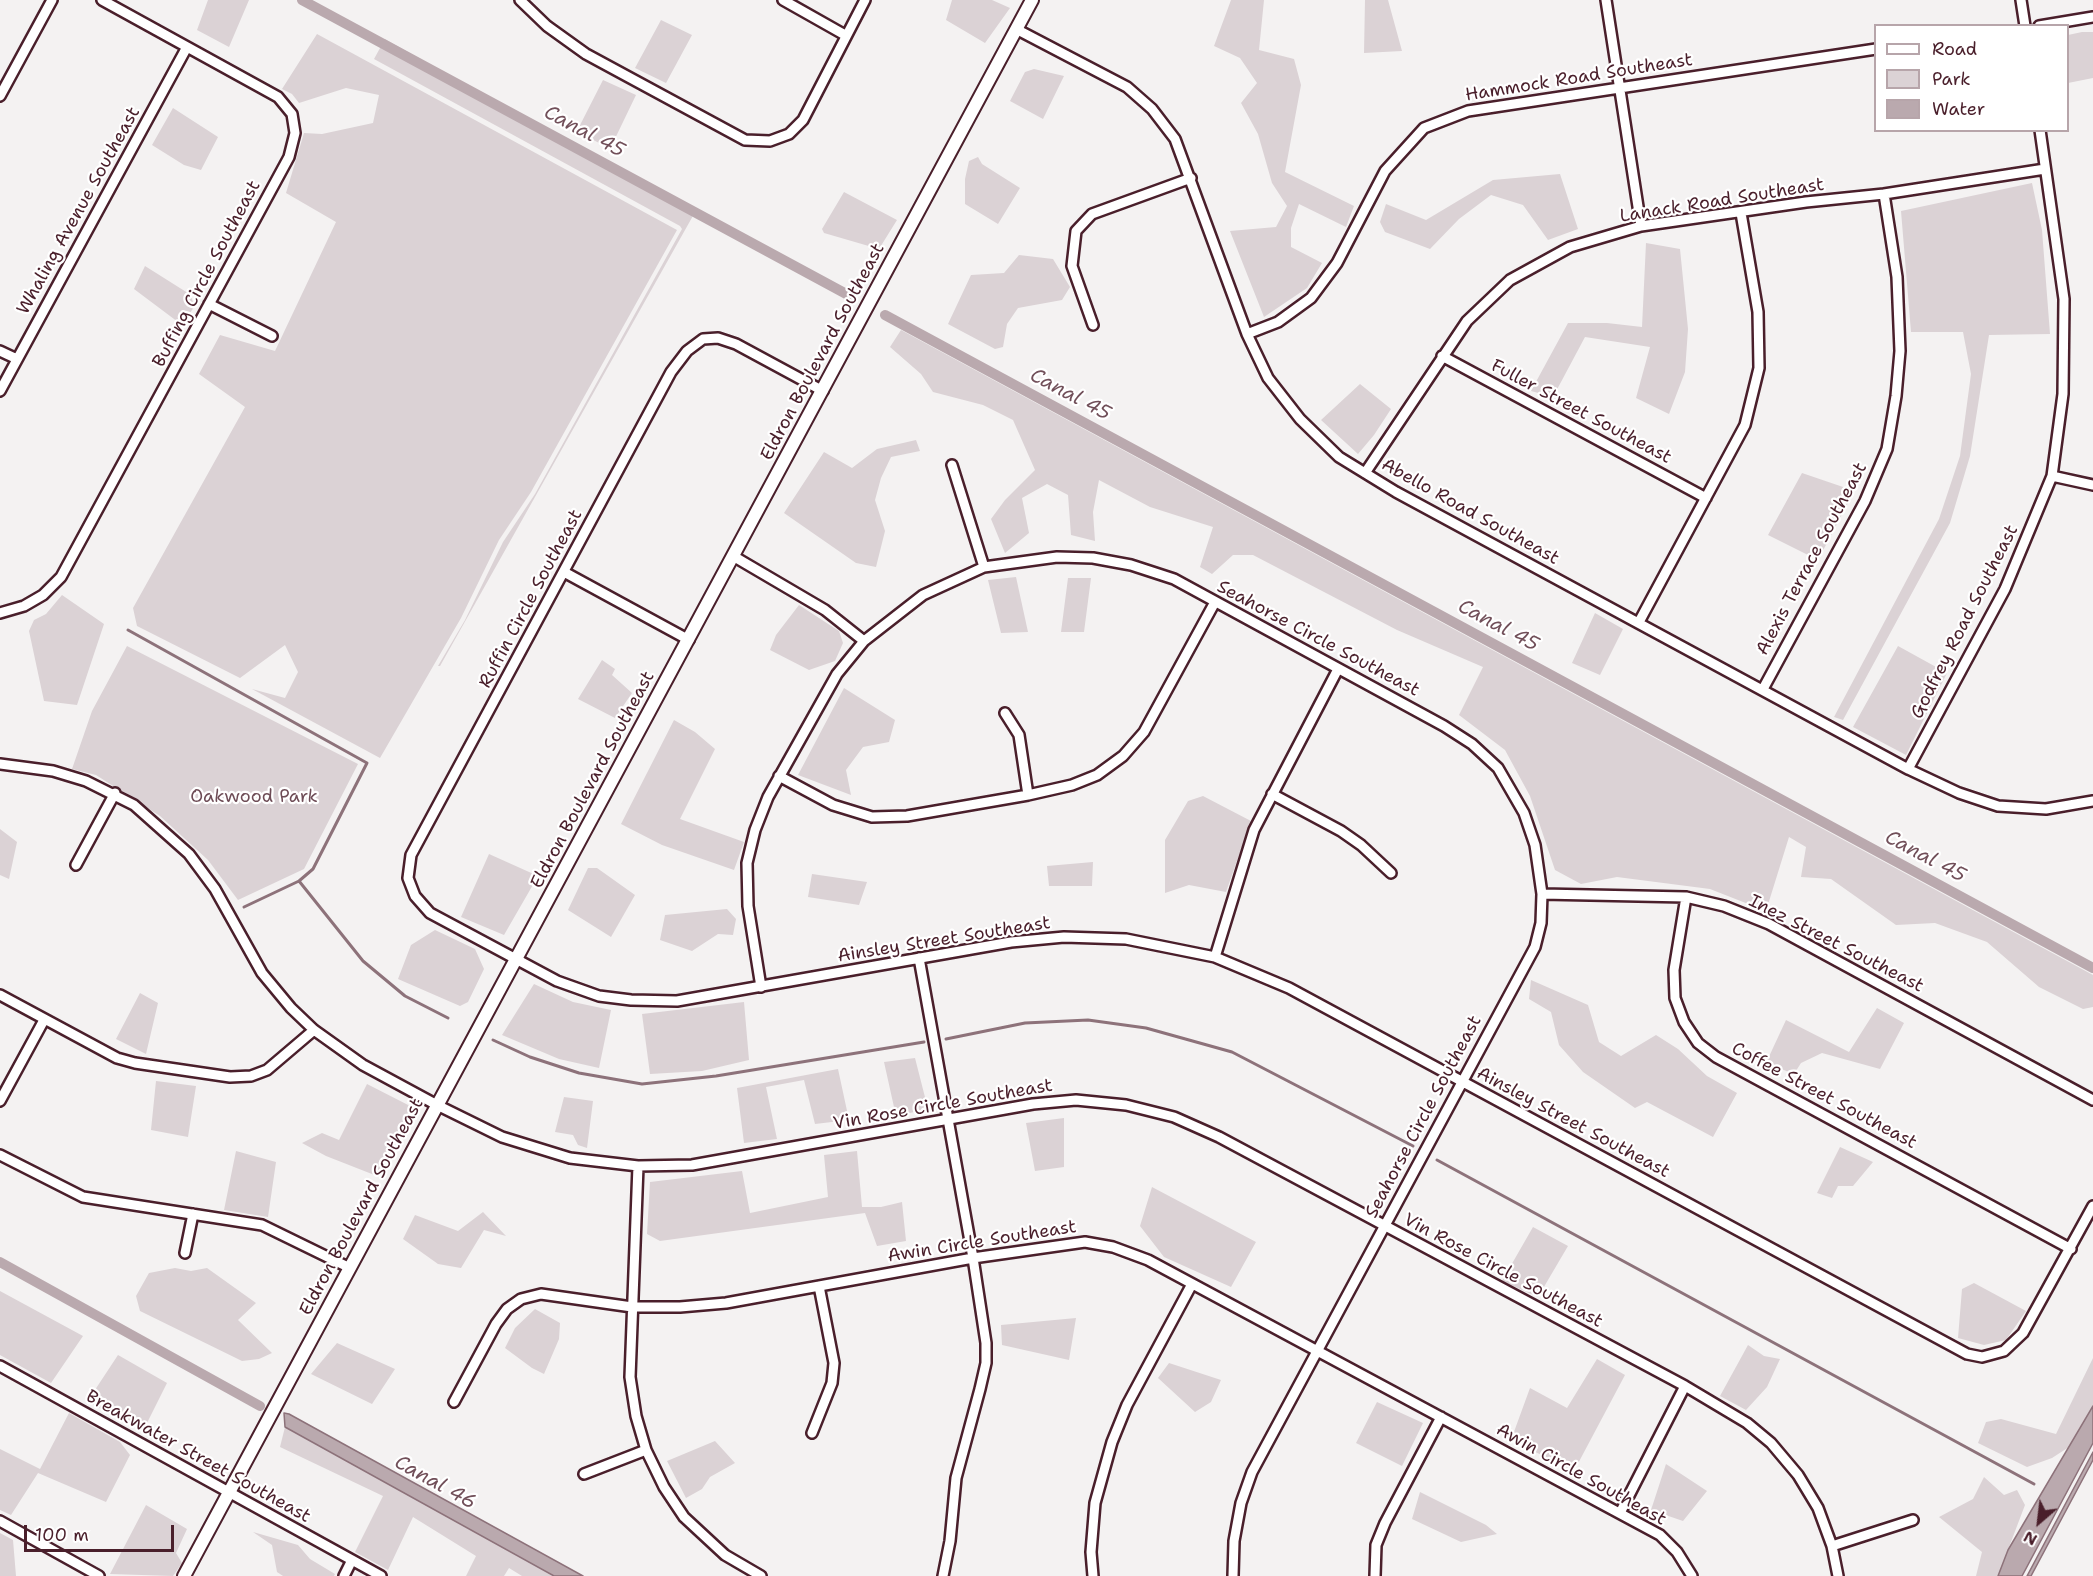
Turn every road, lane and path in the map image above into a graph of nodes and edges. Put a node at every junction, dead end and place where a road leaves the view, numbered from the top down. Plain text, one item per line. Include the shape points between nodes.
1 (52, 0) edge
2 (102, 0) edge
3 (520, 0) edge
4 (783, 0) edge
5 (865, 0) edge
6 (1032, 0) edge
7 (1606, 0) edge
8 (2021, 0) edge
9 (2093, 17) edge
10 (2025, 24) edge
11 (2051, 24) edge
12 (1016, 29) junction
13 (846, 35) junction
14 (187, 47) junction
15 (1874, 49) edge
16 (1618, 86) junction
17 (0, 96) edge
18 (2040, 132) edge
19 (2045, 169) junction
20 (1191, 178) junction
21 (1884, 194) junction
22 (1741, 213) junction
23 (1641, 226) junction
24 (209, 304) junction
25 (1093, 325) dead end
26 (1247, 334) junction
27 (272, 336) dead end
28 (0, 351) edge
29 (1442, 356) junction
30 (17, 360) junction
31 (0, 391) edge
32 (823, 391) junction
33 (952, 465) dead end
34 (1365, 473) junction
35 (2052, 476) junction
36 (2093, 485) edge
37 (1706, 498) junction
38 (733, 556) junction
39 (984, 567) junction
40 (564, 572) junction
41 (1215, 602) junction
42 (0, 613) edge
43 (1639, 622) junction
44 (689, 640) junction
45 (864, 641) junction
46 (1338, 669) junction
47 (1763, 689) junction
48 (1005, 713) dead end
49 (0, 764) edge
50 (1908, 769) junction
51 (779, 776) junction
52 (115, 793) junction
53 (1272, 794) junction
54 (1028, 795) junction
55 (2093, 801) edge
56 (76, 866) dead end
57 (1391, 873) dead end
58 (1542, 894) junction
59 (1686, 897) junction
60 (1215, 957) junction
61 (919, 958) junction
62 (517, 959) junction
63 (761, 987) junction
64 (0, 995) edge
65 (44, 1020) junction
66 (314, 1030) junction
67 (1462, 1082) junction
68 (2093, 1100) edge
69 (0, 1101) edge
70 (437, 1105) junction
71 (947, 1121) junction
72 (0, 1155) edge
73 (638, 1166) junction
74 (2093, 1206) edge
75 (193, 1214) junction
76 (1384, 1227) junction
77 (2071, 1249) junction
78 (185, 1253) dead end
79 (973, 1258) junction
80 (350, 1268) junction
81 (1192, 1284) junction
82 (819, 1286) junction
83 (632, 1307) junction
84 (1317, 1352) junction
85 (0, 1366) edge
86 (1685, 1386) junction
87 (454, 1402) dead end
88 (1441, 1417) junction
89 (812, 1433) dead end
90 (646, 1450) junction
91 (584, 1474) dead end
92 (227, 1492) junction
93 (1620, 1513) junction
94 (1912, 1520) dead end
95 (0, 1521) edge
96 (1832, 1546) junction
97 (352, 1560) junction
98 (99, 1576) edge
99 (184, 1576) edge
100 (344, 1576) edge
101 (381, 1576) edge
102 (761, 1576) edge
103 (943, 1576) edge
104 (1093, 1576) edge
105 (1233, 1576) edge
106 (1375, 1576) edge
107 (1692, 1576) edge
108 (1838, 1576) edge

1 - 17 street
2 - 14 street, Buffing Circle Southeast
3 - 13 street via 547,26 586,54 744,140 770,141 789,134 803,120
4 - 13 street
5 - 13 street
6 - 12 street, Eldron Boulevard Southeast
7 - 16 street
8 - 10 street
9 - 11 street
12 - 20 street, Abello Road Southeast via 1127,87 1152,109 1175,139
12 - 32 street, Eldron Boulevard Southeast
14 - 24 street, Buffing Circle Southeast via 278,97 292,114 295,133 289,157
14 - 30 street, Whaling Avenue Southeast
15 - 16 street, Hammock Road Southeast
16 - 23 street
16 - 26 street, Hammock Road Southeast via 1468,111 1424,128 1385,171 1337,263 1311,298 1278,322
18 - 19 street, Godfrey Road Southeast
19 - 21 street, Lanack Road Southeast
19 - 35 street, Godfrey Road Southeast via 2064,299 2063,394
20 - 25 street via 1092,214 1076,231 1072,266
20 - 26 street, Abello Road Southeast
21 - 22 street, Lanack Road Southeast
21 - 47 street, Alexis Terrace Southeast via 1897,277 1900,351 1887,450 1865,501
22 - 23 street, Lanack Road Southeast
22 - 37 street via 1758,312 1759,368 1745,425
23 - 29 street, Lanack Road Southeast via 1570,247 1510,280 1467,321
24 - 27 street
24 - 42 street, Buffing Circle Southeast via 61,577 43,595
26 - 34 street, Abello Road Southeast via 1268,378 1300,419 1339,457
28 - 30 street
29 - 34 street, Lanack Road Southeast
29 - 37 street, Fuller Street Southeast
30 - 31 street, Whaling Avenue Southeast
32 - 38 street, Eldron Boulevard Southeast
32 - 40 street, Ruffin Circle Southeast via 736,344 718,338 703,339 687,351 671,372
33 - 39 street
34 - 43 street, Abello Road Southeast
35 - 36 street
35 - 50 street, Godfrey Road Southeast via 2005,589
37 - 43 street
38 - 44 street, Eldron Boulevard Southeast
38 - 45 street via 825,610
39 - 41 street, Seahorse Circle Southeast via 1019,560 1093,558 1174,579
39 - 45 street, Seahorse Circle Southeast via 923,596
40 - 44 street
40 - 62 street, Ruffin Circle Southeast via 411,855 408,878 415,896 430,913
41 - 46 street, Seahorse Circle Southeast
41 - 54 street via 1144,732 1124,756 1097,775
43 - 47 street, Abello Road Southeast
44 - 62 street, Eldron Boulevard Southeast
45 - 51 street, Seahorse Circle Southeast via 837,674
46 - 53 street
46 - 58 street, Seahorse Circle Southeast via 1473,744 1497,768 1524,813 1535,845
47 - 50 street, Abello Road Southeast
48 - 54 street via 1019,735
49 - 52 street, Vin Rose Circle Southeast via 53,771
50 - 55 street, Abello Road Southeast via 1998,806 2046,809
51 - 54 street via 833,805 872,817 907,816
51 - 63 street, Seahorse Circle Southeast via 755,830 747,863 748,906
52 - 56 street
52 - 66 street, Vin Rose Circle Southeast via 189,854 215,890 262,973
53 - 57 street via 1341,831
53 - 60 street via 1254,830
58 - 59 street, Inez Street Southeast
58 - 67 street, Seahorse Circle Southeast via 1535,947
59 - 68 street, Inez Street Southeast via 1724,906 1768,924
59 - 77 street, Coffee Street Southeast via 1674,970 1675,998 1698,1043 1716,1057
60 - 61 street, Ainsley Street Southeast via 1126,939 1064,937
60 - 67 street, Ainsley Street Southeast via 1289,988
61 - 63 street, Ainsley Street Southeast
61 - 71 street
62 - 63 street, Ainsley Street Southeast via 557,981 599,996 631,1000 677,1001
62 - 70 street, Eldron Boulevard Southeast
64 - 65 street
65 - 66 street via 117,1058 230,1077 267,1070
65 - 69 street
66 - 70 street, Vin Rose Circle Southeast via 363,1065
67 - 76 street, Seahorse Circle Southeast
67 - 77 street, Ainsley Street Southeast via 1967,1354 1982,1358 2004,1352 2024,1333
70 - 73 street, Vin Rose Circle Southeast via 502,1137 570,1158
70 - 80 street, Eldron Boulevard Southeast
71 - 73 street, Vin Rose Circle Southeast via 692,1165
71 - 76 street, Vin Rose Circle Southeast via 1076,1100 1126,1105 1174,1117 1219,1137
71 - 79 street
72 - 75 street via 83,1197
73 - 83 street
74 - 77 street
75 - 78 street
75 - 80 street via 262,1224
76 - 84 street, Seahorse Circle Southeast
76 - 86 street, Vin Rose Circle Southeast
79 - 81 street, Awin Circle Southeast via 1085,1242 1148,1260
79 - 82 street, Awin Circle Southeast
79 - 103 street via 986,1364 956,1478
80 - 92 street, Eldron Boulevard Southeast
81 - 84 street, Awin Circle Southeast
81 - 104 street via 1127,1405 1112,1442 1095,1503
82 - 83 street, Awin Circle Southeast via 726,1303
82 - 89 street via 834,1363 832,1383
83 - 87 street, Awin Circle Southeast via 541,1294 521,1299 496,1324
83 - 90 street via 630,1377
84 - 88 street, Awin Circle Southeast
84 - 105 street via 1252,1472 1234,1541
85 - 92 street, Breakwater Street Southeast
86 - 93 street
86 - 96 street, Vin Rose Circle Southeast via 1747,1422 1771,1443 1818,1508
88 - 93 street, Awin Circle Southeast
88 - 106 street via 1385,1523 1376,1545
90 - 91 street
90 - 102 street via 684,1517 725,1555
92 - 97 street, Breakwater Street Southeast
92 - 99 street, Eldron Boulevard Southeast
93 - 107 street, Awin Circle Southeast via 1660,1535
94 - 96 street
95 - 98 street
96 - 108 street, Vin Rose Circle Southeast
97 - 100 street
97 - 101 street, Breakwater Street Southeast

